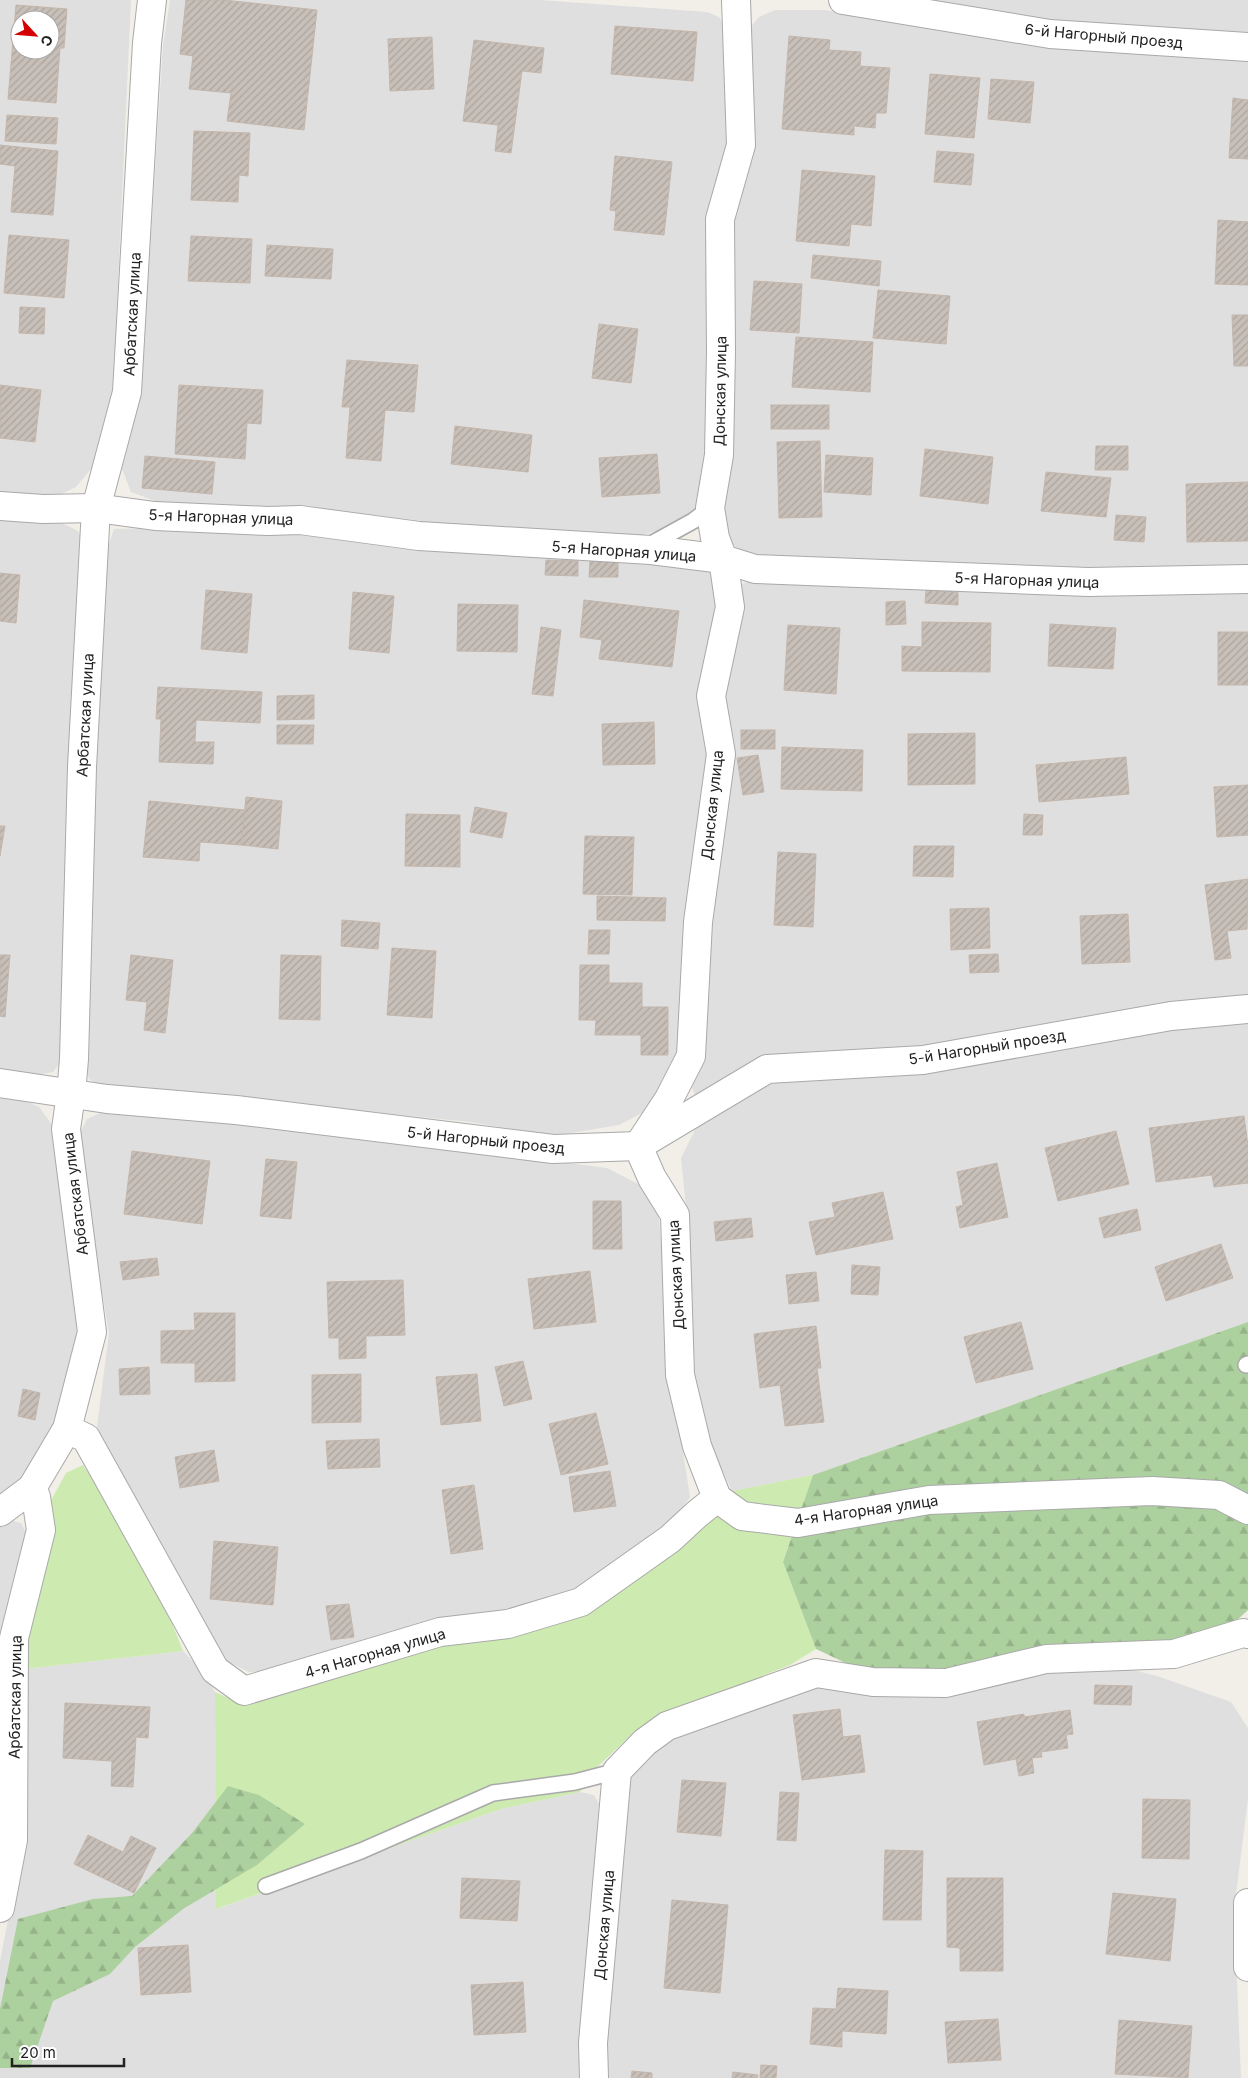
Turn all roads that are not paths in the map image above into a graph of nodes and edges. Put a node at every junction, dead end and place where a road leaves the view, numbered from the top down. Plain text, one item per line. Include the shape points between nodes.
1 (152, 0) edge
2 (736, 0) edge
3 (843, 0) edge
4 (1248, 46) edge
5 (0, 506) edge
6 (96, 508) junction
7 (710, 508) junction
8 (650, 550) junction
9 (722, 559) junction
10 (1248, 579) edge
11 (1248, 1009) edge
12 (0, 1083) edge
13 (71, 1094) junction
14 (638, 1146) junction
15 (67, 1430) junction
16 (32, 1488) junction
17 (717, 1498) junction
18 (1248, 1510) edge
19 (0, 1512) edge
20 (1248, 1634) edge
21 (617, 1771) junction
22 (266, 1886) dead end
23 (1248, 1903) edge
24 (0, 1908) edge
25 (1248, 1967) edge
26 (594, 2078) edge

1 - 6 street, Арбатская улица via 146,53 127,392
2 - 7 street, Донская улица via 741,145 720,219 719,455
3 - 4 street, 6-й Нагорный проезд via 1050,34
5 - 6 street, 5-я Нагорная улица
6 - 8 street, 5-я Нагорная улица via 154,516 300,520 419,536
6 - 13 street, Арбатская улица via 82,767
7 - 8 lane via 653,543
7 - 9 street, Донская улица
8 - 9 street, 5-я Нагорная улица
9 - 10 street, 5-я Нагорная улица via 755,569 989,580
9 - 14 street, Донская улица via 730,606 711,696 720,754 698,922 691,1056 669,1100
11 - 14 street, 5-й Нагорный проезд via 1171,1016 923,1060 767,1069
12 - 13 street, 5-й Нагорный проезд
13 - 14 street, 5-й Нагорный проезд via 236,1110 554,1149
13 - 15 street, Арбатская улица via 66,1129 92,1332
14 - 17 street, Донская улица via 652,1178 675,1215 680,1375 697,1446
15 - 16 street
15 - 17 street, 4-я Нагорная улица via 86,1438 215,1670 244,1692 440,1632 508,1624 581,1602 670,1539
16 - 19 street
16 - 24 street, Арбатская улица via 41,1530 14,1638 13,1840
17 - 18 street, 4-я Нагорная улица via 742,1516 798,1523 928,1500 1152,1491 1219,1495
20 - 21 street via 1174,1654 1046,1659 946,1683 873,1682 816,1673 667,1726 645,1742
21 - 22 lane via 575,1782 493,1793 361,1851
21 - 26 street, Донская улица via 593,2044
23 - 25 street

